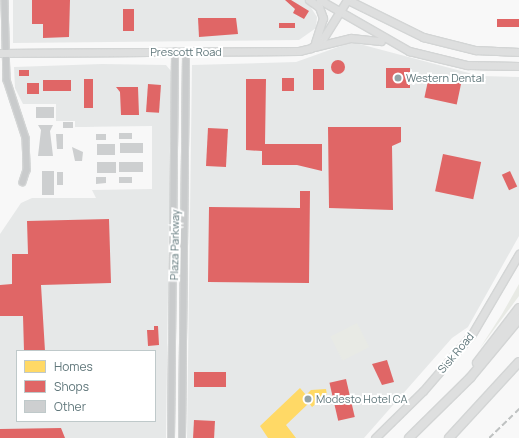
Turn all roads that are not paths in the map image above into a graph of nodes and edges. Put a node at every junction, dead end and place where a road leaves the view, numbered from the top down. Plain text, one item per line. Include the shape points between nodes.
1 (5, 0) edge
2 (309, 0) edge
3 (320, 0) edge
4 (347, 0) edge
5 (339, 13) junction
6 (393, 44) junction
7 (311, 48) junction
8 (175, 52) junction
9 (186, 52) junction
10 (519, 52) edge
11 (3, 53) edge
12 (519, 66) edge
13 (23, 182) dead end
14 (519, 254) edge
15 (519, 308) edge
16 (519, 319) edge
17 (519, 362) edge
18 (519, 365) edge
19 (510, 373) junction
20 (444, 406) junction
21 (172, 438) edge
22 (182, 438) edge
23 (375, 438) edge
24 (409, 438) edge
25 (449, 438) edge

1 - 11 street
2 - 7 main road via 320,10 323,21
3 - 5 main road
4 - 5 main road
4 - 10 main road via 423,37 475,50
5 - 6 main road
5 - 7 main road via 324,37
6 - 7 main road, Prescott Road via 351,38
6 - 12 main road via 460,64
7 - 9 main road, Prescott Road via 299,51
8 - 9 main road, Prescott Road
8 - 11 main road, Prescott Road
8 - 21 street, Plaza Parkway
9 - 22 street, Plaza Parkway
11 - 13 street via 9,90 25,128 27,165
14 - 23 main road, Sisk Road via 472,334 424,391
15 - 20 highway
16 - 20 highway
17 - 19 highway
18 - 19 highway
19 - 25 highway
20 - 24 highway

